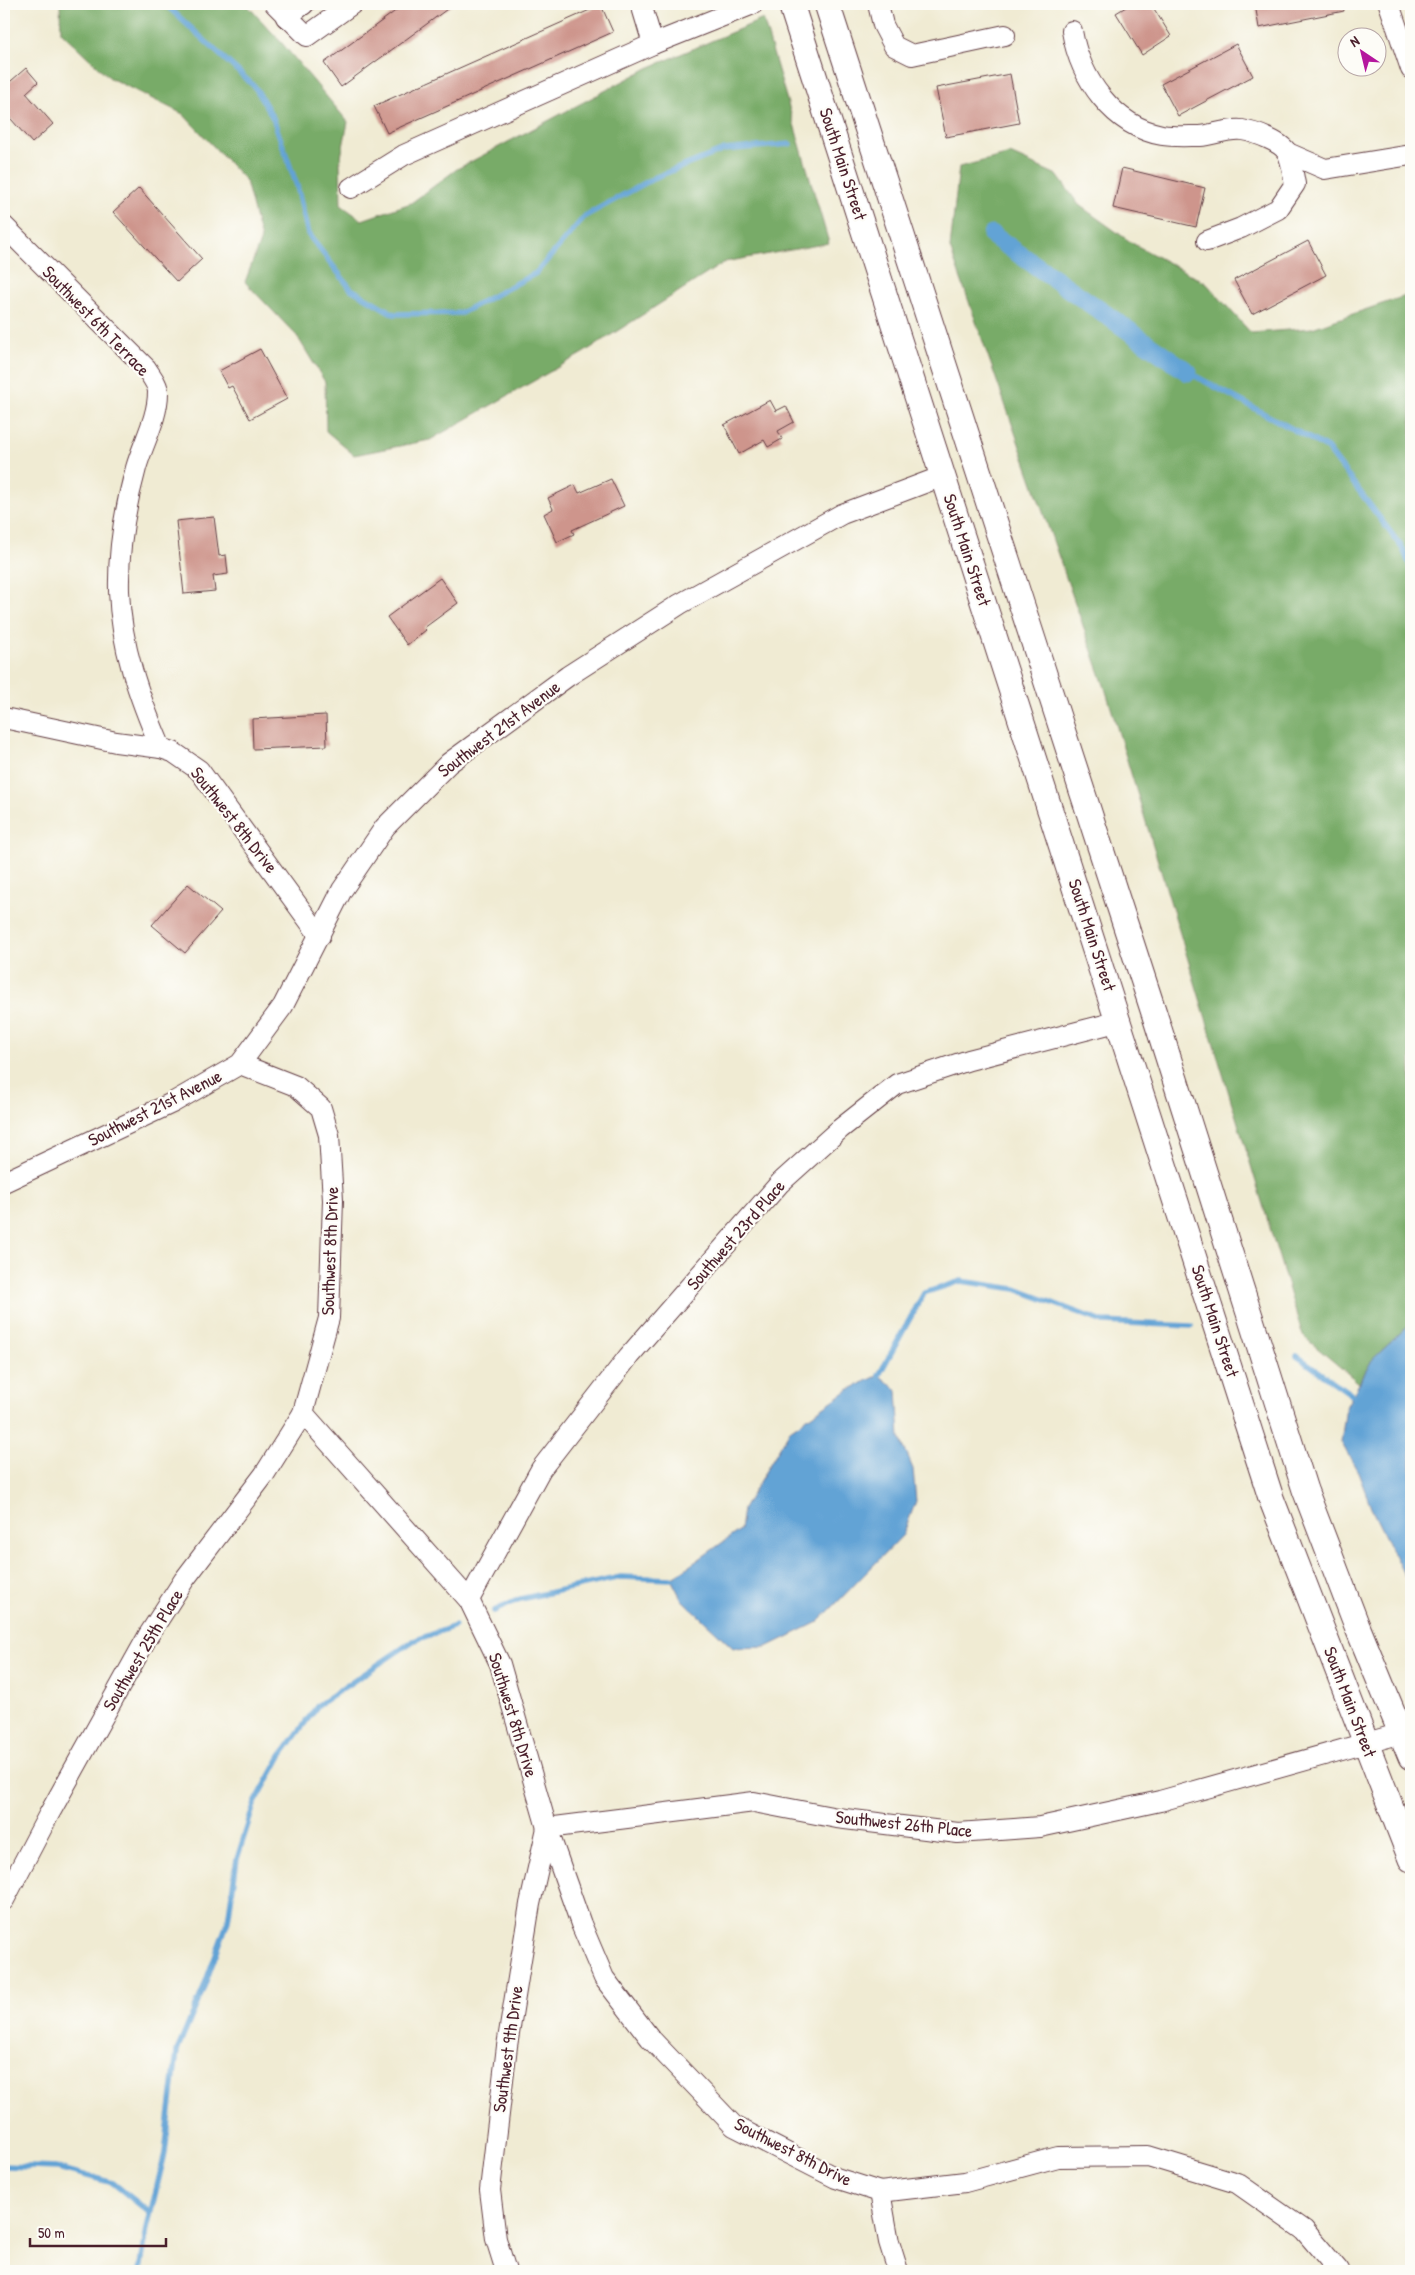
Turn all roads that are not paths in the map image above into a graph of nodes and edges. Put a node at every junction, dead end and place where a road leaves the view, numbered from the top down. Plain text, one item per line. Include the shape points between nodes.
1 (304, 4) edge
2 (352, 4) edge
3 (641, 4) edge
4 (753, 4) edge
5 (791, 4) edge
6 (827, 4) edge
7 (878, 4) edge
8 (1389, 4) edge
9 (281, 10) edge
10 (1072, 31) dead end
11 (1005, 35) dead end
12 (653, 44) junction
13 (1411, 69) edge
14 (1288, 153) junction
15 (1411, 155) edge
16 (351, 188) dead end
17 (4, 226) edge
18 (1207, 241) dead end
19 (978, 469) junction
20 (943, 476) junction
21 (4, 718) edge
22 (161, 748) junction
23 (320, 936) junction
24 (1154, 1013) junction
25 (1120, 1021) junction
26 (240, 1064) junction
27 (4, 1182) edge
28 (303, 1412) junction
29 (469, 1600) junction
30 (1402, 1732) junction
31 (1365, 1742) junction
32 (1411, 1757) edge
33 (547, 1828) junction
34 (1411, 1859) edge
35 (4, 1900) edge
36 (880, 2192) junction
37 (506, 2271) edge
38 (898, 2271) edge
39 (1339, 2271) edge

1 - 9 street
2 - 9 street via 307,36
3 - 12 street
4 - 12 street
5 - 20 main road, South Main Street
6 - 19 main road, South Main Street
7 - 11 street via 883,25 894,46 912,55
8 - 13 street
10 - 14 street via 1089,82 1108,106 1130,123 1162,135 1201,136 1240,129 1268,137
12 - 16 street via 404,155
14 - 15 street via 1325,169
14 - 18 street via 1295,184 1278,209
17 - 22 street, Southwest 6th Terrace via 146,368 158,389 156,409 136,467 122,527 119,591 134,681
19 - 20 main road
19 - 24 main road, South Main Street
20 - 23 street, Southwest 21st Avenue via 842,514 680,604 568,676 449,763 385,827 342,890
20 - 25 main road, South Main Street
21 - 22 street, Southwest 8th Drive via 116,742
22 - 23 street, Southwest 8th Drive via 173,752 198,770
23 - 26 street, Southwest 21st Avenue via 283,1006
24 - 25 main road
24 - 30 main road, South Main Street via 1305,1490
25 - 29 street, Southwest 23rd Place via 969,1060 897,1084 840,1129 780,1183 606,1386 541,1469
25 - 31 main road, South Main Street via 1271,1498
26 - 27 street, Southwest 21st Avenue via 172,1104
26 - 28 street, Southwest 8th Drive via 296,1086 321,1108 329,1135 333,1200 329,1318
28 - 29 street, Southwest 8th Drive
28 - 35 street, Southwest 25th Place via 264,1475 184,1580 148,1636
29 - 33 street, Southwest 8th Drive via 500,1664
30 - 31 street, Southwest 26th Place
30 - 32 main road, South Main Street
31 - 33 street, Southwest 26th Place via 1160,1801 1040,1827 958,1833 837,1818 754,1802
31 - 34 main road, South Main Street
33 - 36 street, Southwest 8th Drive via 604,1978 650,2038 734,2126 836,2178
33 - 37 street, Southwest 9th Drive via 530,1904 507,2046 490,2190 496,2239
36 - 38 street
36 - 39 street via 965,2182 1058,2157 1148,2156 1237,2183 1304,2230

